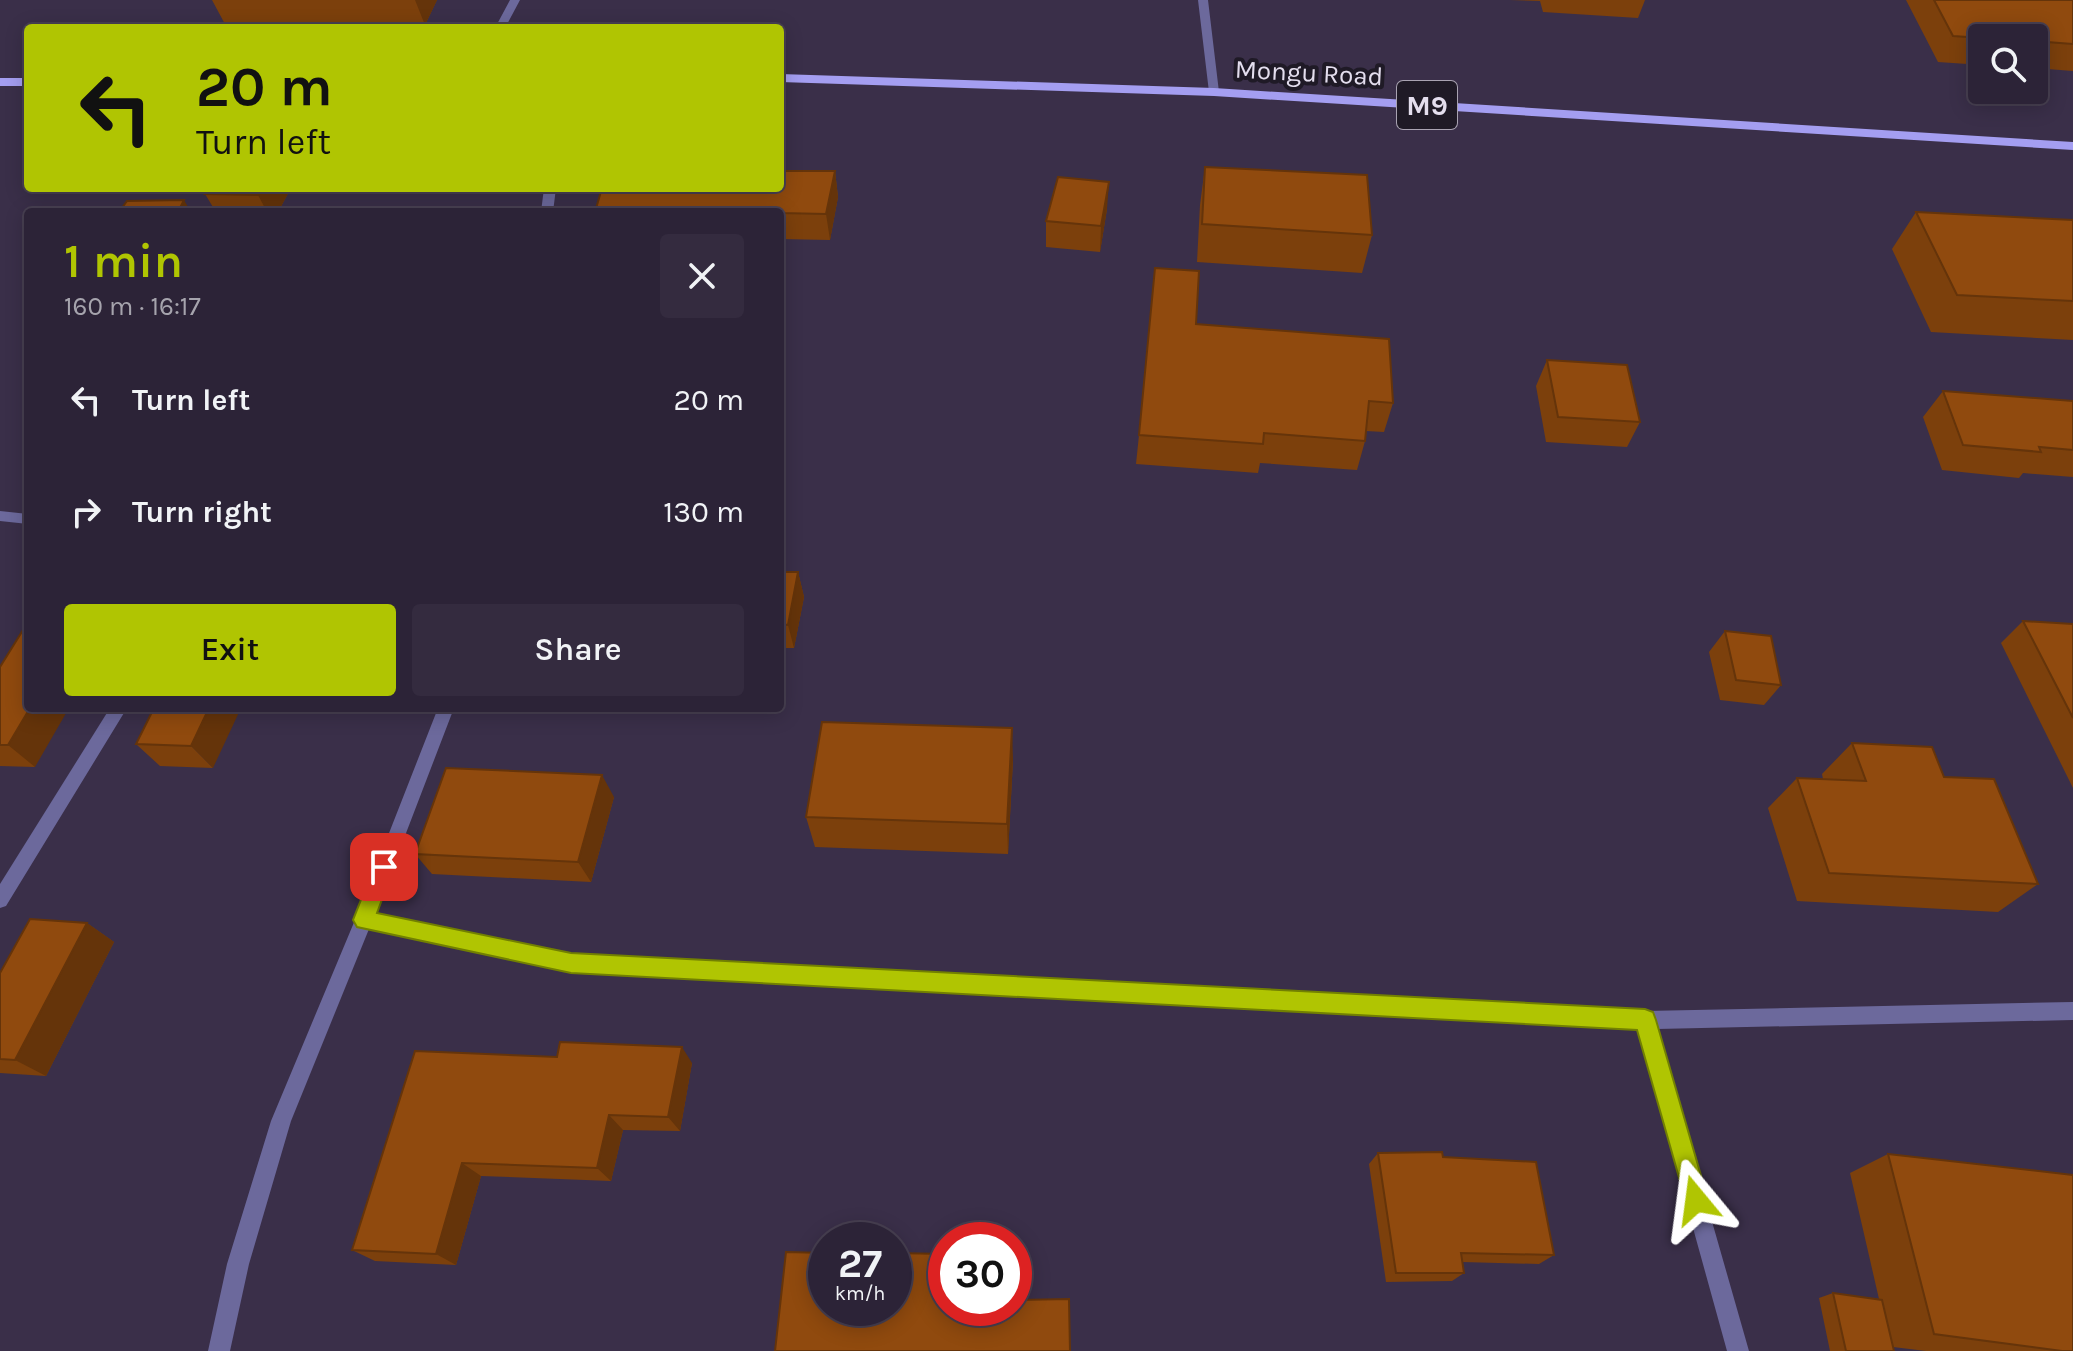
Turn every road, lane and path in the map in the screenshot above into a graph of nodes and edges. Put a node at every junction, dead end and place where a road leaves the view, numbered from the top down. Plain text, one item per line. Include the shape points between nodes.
1 (515, 0) edge
2 (1203, 0) edge
3 (502, 24) edge
4 (784, 78) edge
5 (0, 82) edge
6 (24, 82) edge
7 (1214, 92) junction
8 (2073, 146) edge
9 (0, 516) edge
10 (24, 519) edge
11 (117, 712) edge
12 (444, 712) edge
13 (0, 900) edge
14 (364, 920) junction
15 (2073, 1011) edge
16 (1645, 1020) junction
17 (219, 1351) edge
18 (1738, 1351) edge

1 - 3 street
2 - 7 street
4 - 7 main road, Mongu Road / M9
5 - 6 main road
7 - 8 main road, Mongu Road / M9
9 - 10 street
11 - 13 street
12 - 14 street
14 - 16 street via 571,963
14 - 17 street via 281,1121 238,1264
15 - 16 street
16 - 18 street

